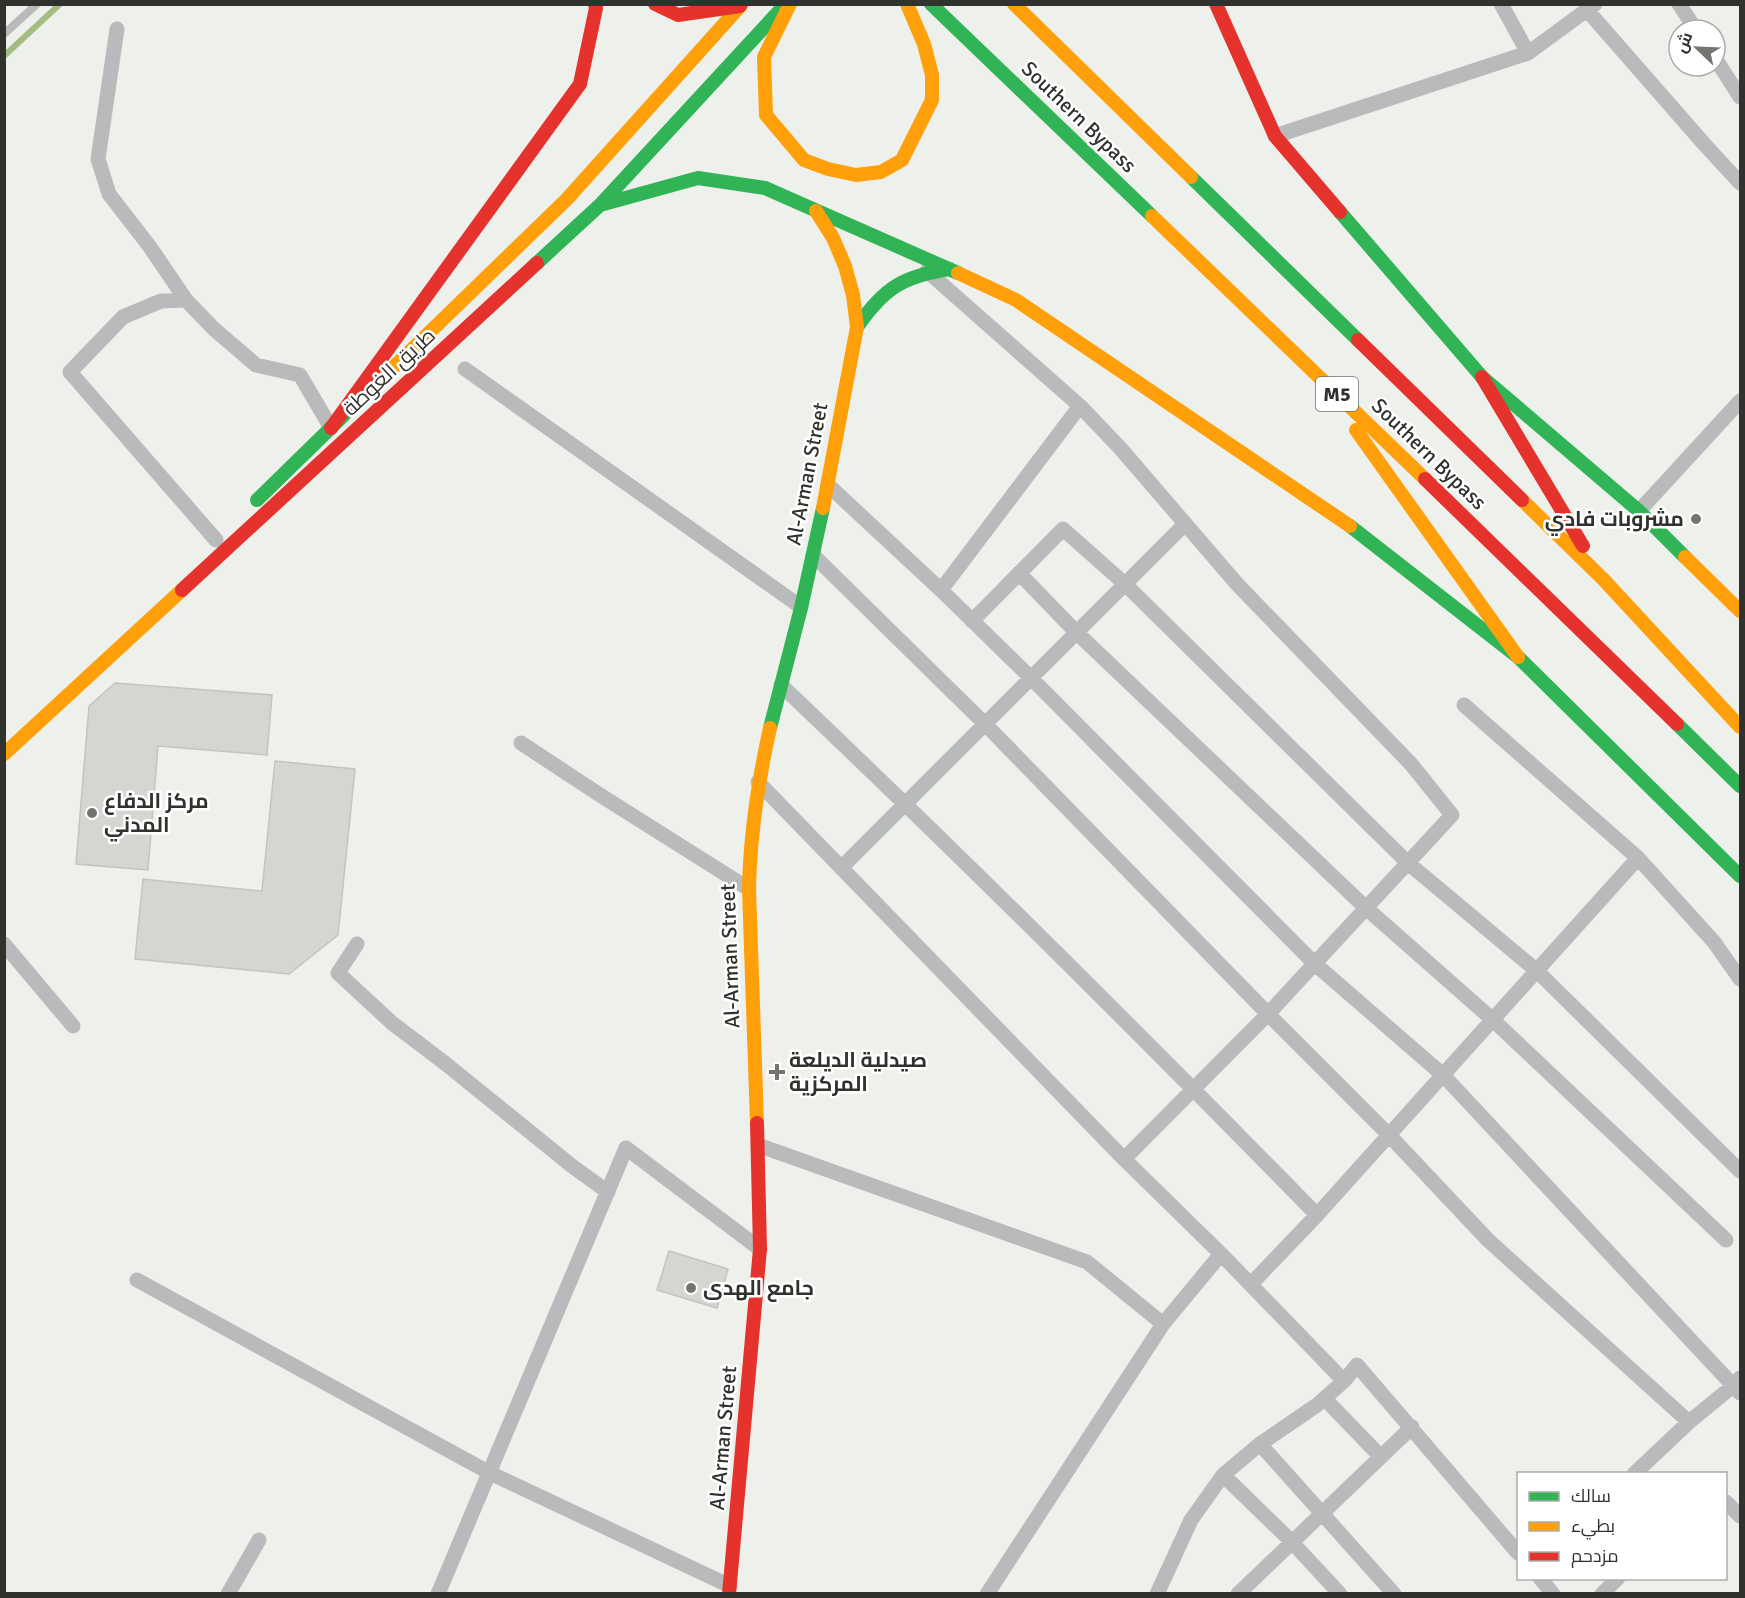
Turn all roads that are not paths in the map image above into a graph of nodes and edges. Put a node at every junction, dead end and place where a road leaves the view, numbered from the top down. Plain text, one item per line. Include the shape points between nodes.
1 (37, 4) edge
2 (595, 4) edge
3 (656, 4) edge
4 (785, 4) edge
5 (790, 4) edge
6 (907, 4) edge
7 (931, 4) edge
8 (1014, 4) edge
9 (1216, 4) edge
10 (1501, 4) edge
11 (1679, 4) edge
12 (741, 5) edge
13 (1591, 7) edge
14 (1688, 18) edge
15 (117, 29) dead end
16 (4, 34) edge
17 (1528, 53) junction
18 (1727, 77) edge
19 (1740, 97) edge
20 (1275, 136) junction
21 (1740, 183) edge
22 (600, 205) junction
23 (816, 211) junction
24 (950, 269) junction
25 (927, 271) junction
26 (186, 300) junction
27 (857, 327) junction
28 (465, 369) dead end
29 (1482, 377) junction
30 (1330, 387) junction
31 (1740, 401) edge
32 (1080, 406) junction
33 (331, 428) junction
34 (828, 485) junction
35 (249, 508) dead end
36 (1639, 512) junction
37 (1185, 524) junction
38 (212, 543) joint
39 (813, 555) junction
40 (1019, 573) junction
41 (174, 579) dead end
42 (1602, 579) junction
43 (1125, 584) junction
44 (941, 590) junction
45 (801, 608) junction
46 (1740, 608) edge
47 (972, 621) junction
48 (1076, 632) junction
49 (1518, 657) junction
50 (1031, 678) junction
51 (781, 685) junction
52 (1464, 705) dead end
53 (985, 724) junction
54 (1740, 727) edge
55 (521, 743) dead end
56 (4, 754) edge
57 (758, 782) junction
58 (1740, 786) edge
59 (905, 803) junction
60 (1638, 858) junction
61 (1408, 863) junction
62 (841, 868) junction
63 (1740, 876) edge
64 (749, 889) junction
65 (1366, 908) junction
66 (4, 944) edge
67 (357, 944) dead end
68 (1315, 964) junction
69 (1537, 970) junction
70 (1740, 979) edge
71 (1268, 1014) junction
72 (1493, 1020) junction
73 (73, 1026) dead end
74 (1443, 1075) junction
75 (1194, 1089) junction
76 (1389, 1136) junction
77 (758, 1145) junction
78 (1124, 1159) junction
79 (1740, 1171) edge
80 (608, 1192) junction
81 (1317, 1215) junction
82 (1726, 1240) dead end
83 (760, 1249) junction
84 (1221, 1254) junction
85 (137, 1280) dead end
86 (1251, 1284) junction
87 (1163, 1324) junction
88 (1344, 1381) junction
89 (1738, 1386) edge
90 (1325, 1398) junction
91 (1689, 1422) junction
92 (1412, 1427) junction
93 (1260, 1444) junction
94 (1381, 1457) junction
95 (1635, 1472) edge
96 (490, 1473) junction
97 (1224, 1475) junction
98 (1727, 1504) edge
99 (1322, 1514) junction
100 (1740, 1516) edge
101 (259, 1540) dead end
102 (1291, 1541) junction
103 (1517, 1551) edge
104 (1542, 1580) edge
105 (1616, 1580) edge
106 (729, 1590) edge
107 (1244, 1592) edge
108 (228, 1593) edge
109 (438, 1593) edge
110 (987, 1593) edge
111 (1157, 1593) edge
112 (1340, 1593) edge
113 (1394, 1593) edge
114 (1553, 1593) edge
115 (1602, 1593) edge

1 - 16 lane
2 - 33 main road via 580,84
3 - 12 main road via 678,15
4 - 22 main road, طريق الغوطة
5 - 6 main road via 764,57 766,115 804,160 856,175 881,172 902,160 932,100 932,75 924,44
7 - 30 main road, Southern Bypass / M5
8 - 42 main road, Southern Bypass / M5
9 - 20 main road
10 - 17 street
11 - 14 street
12 - 33 main road via 567,199
13 - 17 street
13 - 21 street
15 - 26 street via 98,159 109,194
17 - 20 street
18 - 19 street
20 - 29 main road
22 - 23 main road via 698,178 765,188
22 - 56 main road, طريق الغوطة
23 - 24 main road
23 - 27 main road, Al-Arman Street via 846,264
24 - 25 main road, Al-Arman Street
24 - 49 main road via 1016,300 1358,531
25 - 27 main road, Al-Arman Street via 886,291
25 - 32 street
26 - 33 street via 256,365 300,375
26 - 38 street via 161,301 123,317 70,372
27 - 34 main road, Al-Arman Street
28 - 45 street
29 - 36 main road
29 - 42 main road
30 - 49 main road via 1357,432
30 - 58 main road, Southern Bypass / M5
31 - 36 street
32 - 37 street
32 - 44 street
33 - 35 main road
34 - 39 main road, Al-Arman Street
34 - 44 street
36 - 46 main road
37 - 43 street
37 - 61 street via 1237,584 1411,764 1452,815
38 - 41 main road
39 - 45 main road, Al-Arman Street
39 - 53 street
40 - 43 street via 1063,529
40 - 47 street
40 - 48 street
42 - 54 main road, Southern Bypass / M5
43 - 48 street
43 - 61 street
44 - 47 street
45 - 51 main road, Al-Arman Street
47 - 50 street
48 - 50 street
48 - 65 street
49 - 63 main road
50 - 53 street
50 - 68 street
51 - 57 main road, Al-Arman Street
51 - 59 street
52 - 60 street
53 - 59 street
53 - 71 street
55 - 64 street
57 - 62 street
57 - 64 main road, Al-Arman Street via 750,838
59 - 62 street
59 - 75 street
60 - 69 street
60 - 70 street via 1714,942
61 - 65 street
61 - 69 street
62 - 78 street
64 - 77 main road, Al-Arman Street
65 - 68 street
65 - 72 street
66 - 73 street
67 - 80 street via 338,973 392,1023
68 - 71 street
68 - 74 street
69 - 72 street
69 - 79 street
71 - 75 street
71 - 76 street
72 - 74 street
72 - 82 street
74 - 76 street
74 - 89 street
75 - 78 street
75 - 81 street
76 - 81 street
76 - 91 street via 1488,1240
77 - 83 main road, Al-Arman Street
77 - 87 street via 1087,1262
78 - 84 street
80 - 83 street via 627,1148
80 - 96 street
81 - 86 street
83 - 106 main road, Al-Arman Street
84 - 86 street
84 - 87 street
85 - 96 street
86 - 88 street
87 - 110 street
88 - 90 street
88 - 92 street via 1357,1365
89 - 91 street
90 - 93 street
90 - 94 street
91 - 95 street
92 - 94 street
92 - 103 street
93 - 97 street
93 - 99 street
94 - 99 street
96 - 106 street
96 - 109 street
97 - 102 street
97 - 111 street via 1191,1520
98 - 100 street
99 - 102 street
99 - 113 street
101 - 108 street
102 - 107 street
102 - 112 street
104 - 114 street
105 - 115 street

